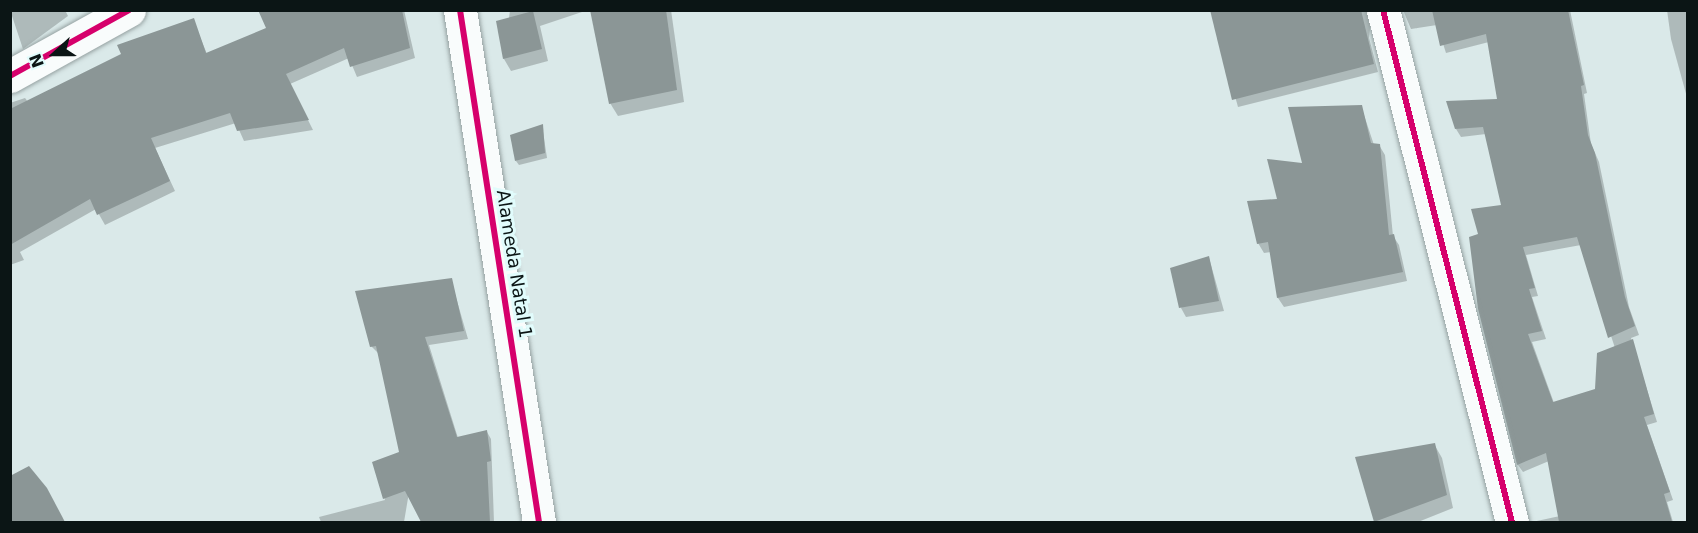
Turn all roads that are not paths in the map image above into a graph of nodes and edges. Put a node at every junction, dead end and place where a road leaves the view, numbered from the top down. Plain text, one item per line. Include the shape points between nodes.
1 (129, 10) edge
2 (460, 10) edge
3 (1383, 10) edge
4 (10, 76) edge
5 (539, 522) edge
6 (1512, 522) edge

1 - 4 street
2 - 5 street, Alameda Natal 1
3 - 6 street

